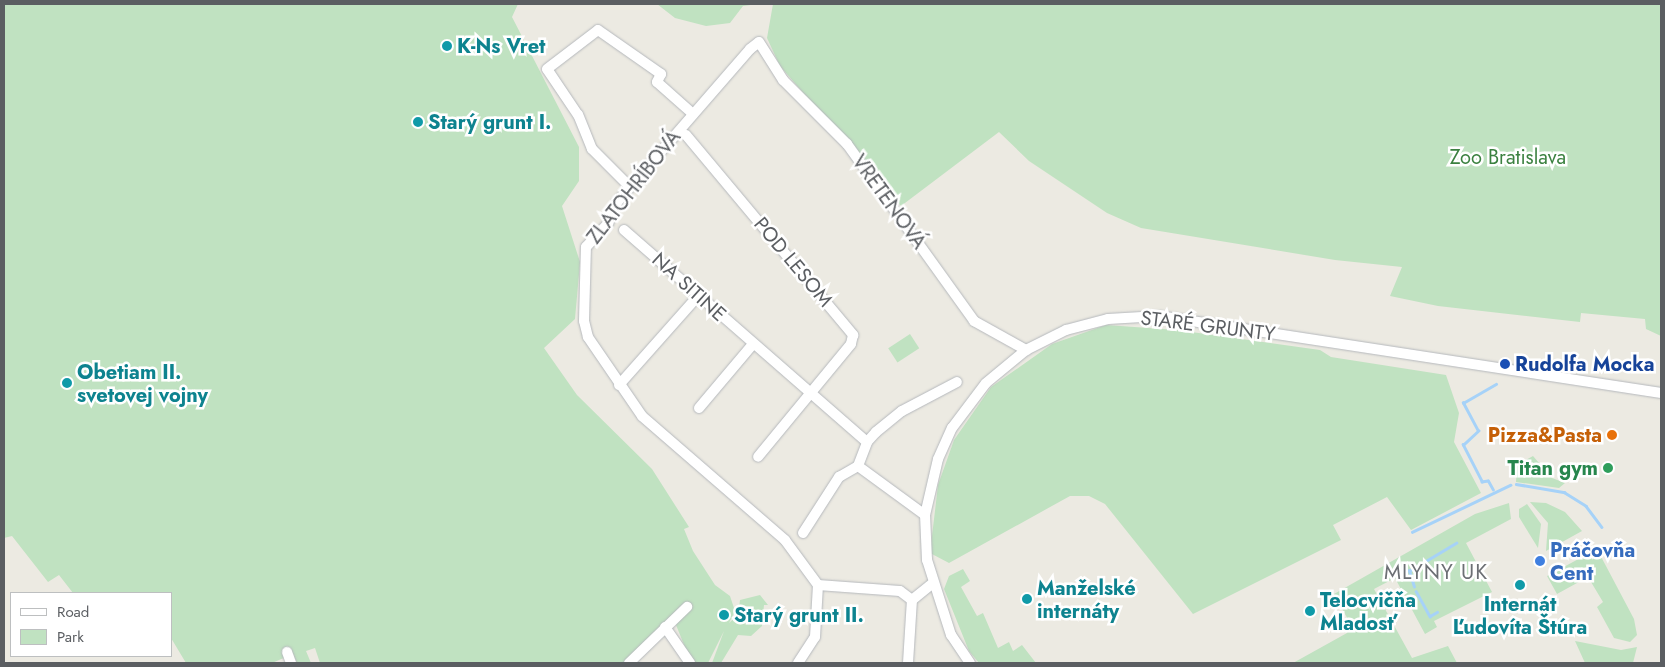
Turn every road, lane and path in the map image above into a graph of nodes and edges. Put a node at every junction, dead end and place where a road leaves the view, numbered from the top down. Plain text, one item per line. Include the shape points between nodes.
1 (759, 42) joint
2 (693, 114) junction
3 (686, 135) dead end
4 (630, 187) junction
5 (624, 230) dead end
6 (698, 296) junction
7 (754, 344) junction
8 (1026, 350) junction
9 (957, 382) dead end
10 (619, 385) junction
11 (811, 393) junction
12 (1661, 393) edge
13 (699, 408) dead end
14 (867, 442) junction
15 (758, 457) dead end
16 (858, 466) junction
17 (926, 515) junction
18 (803, 533) dead end
19 (932, 584) junction
20 (818, 585) junction
21 (912, 600) junction
22 (687, 607) dead end
23 (665, 627) junction
24 (287, 652) dead end
25 (291, 663) edge
26 (630, 663) edge
27 (690, 663) edge
28 (798, 663) edge
29 (908, 663) edge
30 (970, 663) edge

1 - 2 street, ZLATOHRÍBOVÁ
1 - 8 street, VRETENOVÁ via 783,80 857,157 974,321
2 - 4 street, ZLATOHRÍBOVÁ
2 - 4 street via 657,82 661,74 598,30 547,69 578,115 592,149
3 - 11 street, POD LESOM via 853,335 852,344
4 - 10 street, ZLATOHRÍBOVÁ via 608,223 586,247 583,261 585,330
5 - 6 street, NA SITINE
6 - 7 street, NA SITINE
6 - 10 street
7 - 11 street, NA SITINE
7 - 13 street
8 - 12 street, STARÉ GRUNTY via 1088,323 1159,316
8 - 17 street, STARÉ GRUNTY via 986,383 952,428 938,460
9 - 14 street via 902,411
10 - 20 street, ZLATOHRÍBOVÁ via 642,416 790,547
11 - 14 street, NA SITINE
11 - 15 street
14 - 16 street
16 - 17 street
16 - 18 street via 839,477
17 - 19 street, STARÉ GRUNTY
19 - 21 street
19 - 30 street, STARÉ GRUNTY via 950,635
20 - 21 street via 900,591
20 - 28 street via 815,637
21 - 29 street
22 - 23 street
23 - 26 street
23 - 27 street
24 - 25 street

